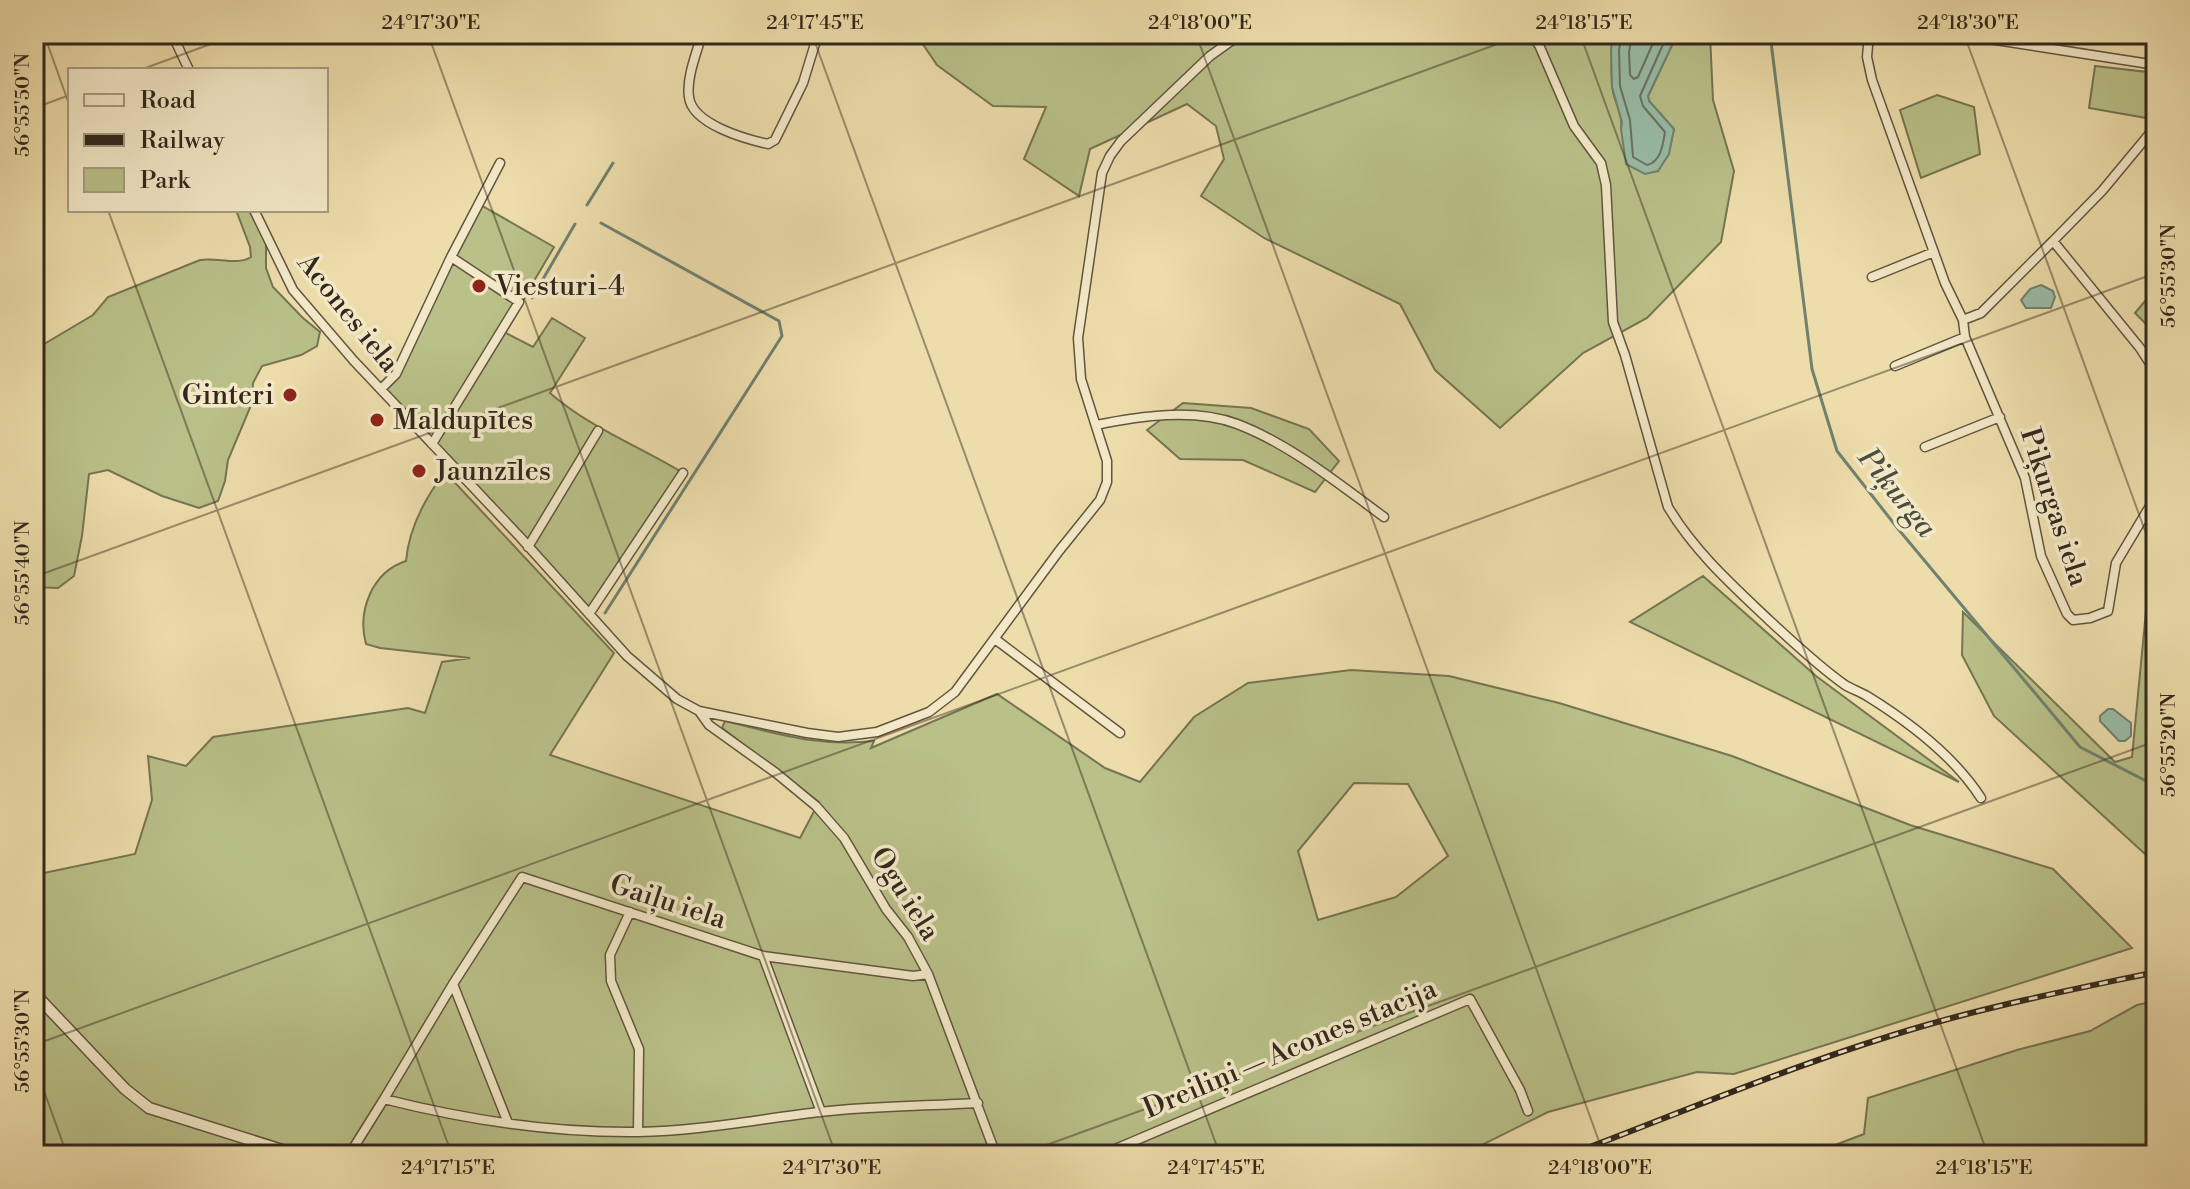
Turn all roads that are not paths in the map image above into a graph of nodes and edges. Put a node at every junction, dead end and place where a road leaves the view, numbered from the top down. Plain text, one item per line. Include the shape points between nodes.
1 (172, 34) edge
2 (702, 34) edge
3 (818, 34) edge
4 (1241, 34) edge
5 (1530, 34) edge
6 (1869, 34) edge
7 (1957, 34) edge
8 (2156, 65) edge
9 (188, 68) edge
10 (2156, 126) edge
11 (500, 163) dead end
12 (255, 212) edge
13 (2053, 241) junction
14 (1934, 252) junction
15 (451, 257) junction
16 (1872, 277) dead end
17 (1963, 320) junction
18 (1965, 337) junction
19 (1895, 366) dead end
20 (2153, 368) dead end
21 (381, 389) junction
22 (2000, 417) junction
23 (1096, 425) junction
24 (598, 431) dead end
25 (432, 444) junction
26 (1925, 447) dead end
27 (683, 473) dead end
28 (2156, 496) edge
29 (1384, 517) dead end
30 (528, 547) junction
31 (589, 614) junction
32 (995, 639) junction
33 (699, 711) junction
34 (1120, 733) dead end
35 (1981, 798) dead end
36 (630, 912) junction
37 (763, 956) junction
38 (928, 974) junction
39 (453, 984) junction
40 (34, 993) edge
41 (384, 1099) junction
42 (978, 1103) junction
43 (1528, 1111) dead end
44 (821, 1112) junction
45 (508, 1123) junction
46 (638, 1132) junction
47 (298, 1155) edge
48 (349, 1155) edge
49 (996, 1155) edge
50 (1101, 1155) edge

1 - 9 street
2 - 3 street via 690,104 733,134 768,144 775,140 803,83
4 - 23 street via 1200,65 1121,141 1102,173 1078,338 1081,379
5 - 35 street via 1574,126 1601,163 1613,322 1657,475 1675,518 1704,558 1797,646 1934,746
6 - 14 street, Piķurgas iela via 1872,80
7 - 8 street
10 - 13 street
11 - 15 street
12 - 21 street, Acones iela via 293,290
13 - 17 street via 1981,313
13 - 20 street
14 - 16 street
14 - 17 street, Piķurgas iela
15 - 21 street via 396,374
15 - 25 street via 519,302
17 - 18 street, Piķurgas iela
18 - 19 street
18 - 22 street, Piķurgas iela
21 - 25 street, Acones iela
22 - 26 street, Piķurgas iela
22 - 28 street, Piķurgas iela via 2025,478 2041,556 2073,620 2108,611 2116,563
23 - 29 street via 1170,415 1236,424 1277,444
23 - 32 street via 1107,461 1100,500
24 - 30 street
25 - 30 street, Acones iela
27 - 31 street
30 - 31 street, Acones iela
31 - 33 street, Acones iela via 652,679
32 - 33 street via 955,692 929,712 877,732 838,737
32 - 34 street
33 - 38 street, Ogu iela via 709,725 827,818
36 - 37 street, Gaiļu iela
36 - 39 street, Gaiļu iela via 522,877
36 - 46 street via 610,955 611,981 639,1049
37 - 38 street, Gaiļu iela
37 - 44 street
38 - 42 street, Ogu iela
39 - 41 street, Gaiļu iela
39 - 45 street
40 - 47 street via 149,1108
41 - 45 street
41 - 48 street, Gaiļu iela
42 - 44 street
42 - 49 street, Ogu iela
43 - 50 street, Dreiliņi — Acones stacija via 1470,999
44 - 46 street
45 - 46 street

